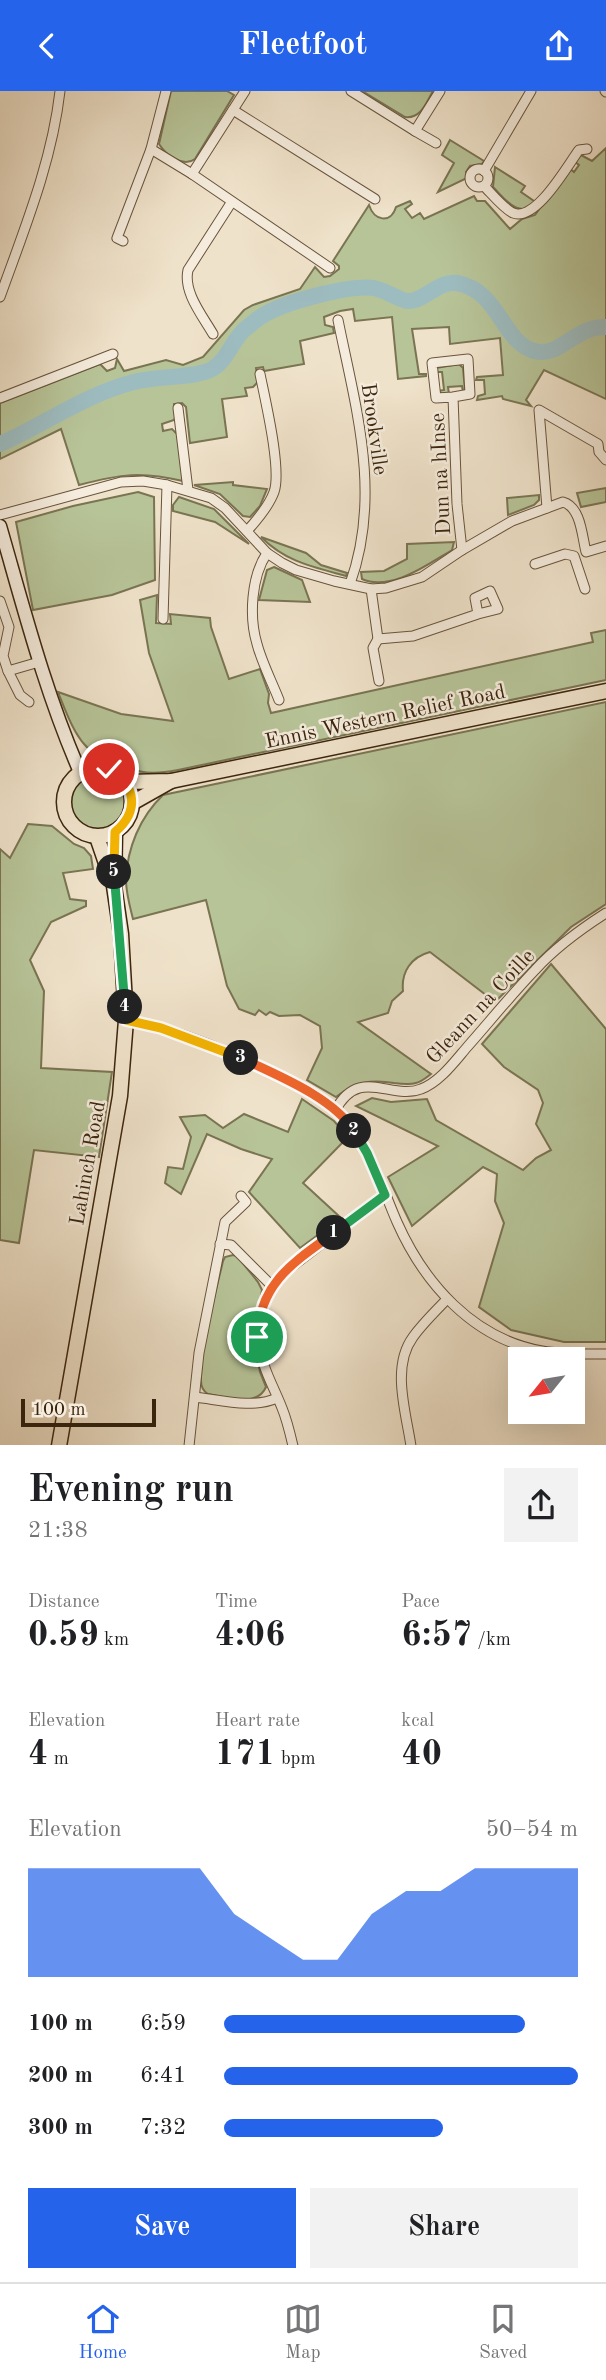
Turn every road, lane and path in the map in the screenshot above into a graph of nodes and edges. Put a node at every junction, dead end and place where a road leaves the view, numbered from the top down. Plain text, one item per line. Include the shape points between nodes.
1 (60, 91) edge
2 (166, 91) edge
3 (245, 91) edge
4 (351, 91) edge
5 (440, 91) edge
6 (531, 91) edge
7 (233, 110) junction
8 (415, 131) junction
9 (436, 143) dead end
10 (151, 149) junction
11 (587, 149) dead end
12 (484, 171) junction
13 (192, 174) junction
14 (484, 185) junction
15 (375, 199) dead end
16 (231, 203) junction
17 (123, 241) dead end
18 (330, 268) dead end
19 (0, 297) edge
20 (338, 320) dead end
21 (213, 334) dead end
22 (113, 355) dead end
23 (260, 374) dead end
24 (263, 390) junction
25 (251, 392) dead end
26 (453, 397) junction
27 (0, 398) edge
28 (178, 408) dead end
29 (606, 460) edge
30 (167, 485) junction
31 (188, 490) junction
32 (547, 508) junction
33 (0, 515) edge
34 (0, 526) edge
35 (247, 531) junction
36 (606, 546) edge
37 (462, 549) junction
38 (586, 552) junction
39 (267, 553) junction
40 (574, 555) junction
41 (5, 562) edge
42 (535, 564) dead end
43 (350, 584) junction
44 (372, 589) junction
45 (586, 589) dead end
46 (0, 601) edge
47 (478, 614) dead end
48 (163, 619) dead end
49 (378, 639) junction
50 (38, 662) junction
51 (8, 671) junction
52 (379, 681) dead end
53 (606, 691) edge
54 (279, 700) dead end
55 (29, 702) dead end
56 (80, 772) junction
57 (172, 781) junction
58 (126, 782) junction
59 (132, 803) junction
60 (115, 832) junction
61 (97, 837) junction
62 (114, 886) junction
63 (606, 913) edge
64 (126, 1020) junction
65 (335, 1111) junction
66 (385, 1195) junction
67 (241, 1196) dead end
68 (220, 1244) junction
69 (272, 1286) junction
70 (447, 1299) junction
71 (606, 1353) edge
72 (195, 1397) junction
73 (278, 1398) junction
74 (59, 1445) edge
75 (189, 1445) edge
76 (293, 1445) edge
77 (411, 1445) edge

1 - 19 street via 37,192
2 - 10 street
3 - 7 street
4 - 8 street
5 - 8 street
6 - 12 street
7 - 13 street
7 - 15 street
8 - 9 street
10 - 13 street
10 - 17 street via 117,238
11 - 14 street via 579,150 541,201 525,214 513,213
12 - 14 street via 488,176
12 - 14 street via 475,170 470,178 475,186
13 - 16 street
16 - 18 street
16 - 21 street via 186,279
20 - 43 street, Brookville via 366,466 364,524
22 - 27 street
23 - 24 street
24 - 25 street
24 - 35 street via 276,489
26 - 26 street, Dun na hInse via 436,398 432,363 468,359 470,394
26 - 37 street, Dun na hInse
28 - 31 street
29 - 32 street via 598,444 539,410
30 - 31 street
30 - 33 street via 121,482
30 - 48 street
31 - 35 street via 211,498
32 - 37 street, Dun na hInse
32 - 38 street via 570,504
34 - 41 main road
35 - 39 street
36 - 38 street
37 - 44 street, Dun na hInse via 422,577
38 - 40 street
39 - 43 street, Dun na hInse via 296,569
39 - 54 street via 254,590 255,636
40 - 42 street
40 - 45 street
41 - 50 main road
43 - 44 street, Dun na hInse
44 - 49 street
46 - 51 street via 9,627 4,656
47 - 49 street via 413,636
49 - 52 street via 373,648
50 - 51 street
50 - 56 main road
51 - 55 street via 20,695
53 - 57 main road, Ennis Western Relief Road
56 - 58 main road via 100,767
56 - 61 main road via 66,787 64,808 72,825
57 - 58 main road, Ennis Western Relief Road
57 - 59 main road, Ennis Western Relief Road
58 - 59 main road
59 - 60 main road via 130,814
60 - 61 main road
60 - 62 main road, Lahinch Road
61 - 62 main road, Lahinch Road
62 - 64 main road, Lahinch Road
63 - 65 street, Gleann na Coille via 537,968 433,1082 420,1090 362,1088 341,1100
64 - 65 street via 237,1056 303,1089
64 - 74 main road, Lahinch Road via 120,1096
65 - 66 street via 351,1126
66 - 69 street via 292,1264
66 - 70 street via 415,1255
67 - 68 street via 246,1202 225,1222
68 - 69 street via 231,1245
68 - 72 street
69 - 73 street via 257,1337 265,1371
70 - 71 street via 493,1335 518,1345 544,1352
70 - 77 street via 412,1338 404,1358 402,1391
72 - 73 street via 255,1404
72 - 75 street
73 - 76 street

